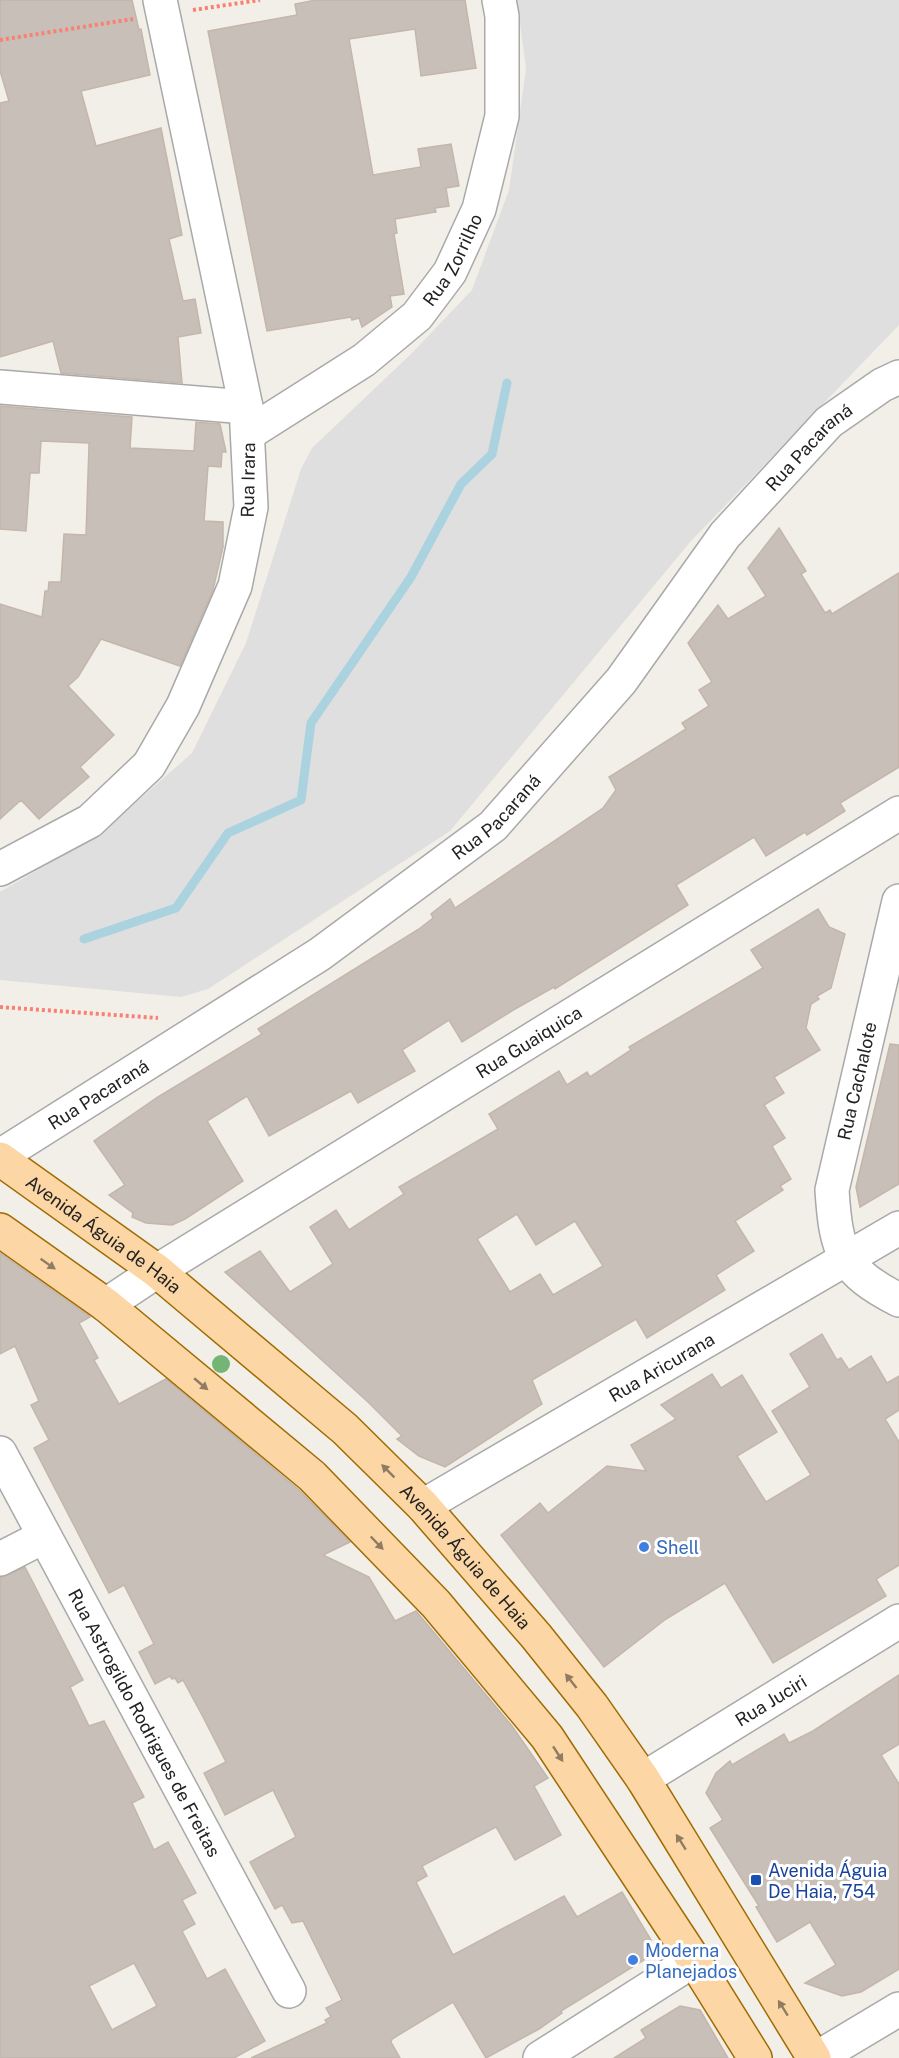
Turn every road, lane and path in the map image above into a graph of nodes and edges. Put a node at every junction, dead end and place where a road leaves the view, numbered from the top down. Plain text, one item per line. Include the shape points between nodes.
1 (260, 0) edge
2 (499, 0) edge
3 (162, 7) edge
4 (0, 40) edge
5 (899, 377) edge
6 (0, 387) edge
7 (247, 420) junction
8 (899, 813) edge
9 (0, 869) edge
10 (899, 901) edge
11 (0, 1007) edge
12 (165, 1019) dead end
13 (0, 1158) edge
14 (899, 1228) edge
15 (0, 1230) edge
16 (846, 1260) junction
17 (157, 1271) junction
18 (899, 1300) edge
19 (106, 1305) junction
20 (0, 1453) edge
21 (423, 1506) junction
22 (43, 1537) junction
23 (0, 1559) edge
24 (899, 1621) edge
25 (643, 1779) junction
26 (694, 1960) junction
27 (289, 1991) dead end
28 (899, 2008) edge
29 (540, 2058) edge
30 (755, 2058) edge
31 (816, 2058) edge

1 - 3 path
2 - 7 street, Rua Zorrilho via 502,116 479,209 450,272 417,316 364,360
3 - 4 path
3 - 7 street, Rua Irara
5 - 13 street, Rua Pacaraná via 829,422 725,535 621,681 493,826 320,954
6 - 7 street
7 - 9 street, Rua Irara via 251,507 235,586 183,706 149,765 90,821
8 - 17 street, Rua Guaiquica
10 - 16 street, Rua Cachalote via 832,1190 834,1229
11 - 12 path
13 - 17 main road, Avenida Águia de Haia
14 - 16 street, Rua Aricurana
15 -> 19 main road
16 - 18 street via 869,1285
16 - 21 street, Rua Aricurana
17 - 19 street, Rua Guaiquica
21 -> 17 main road, Avenida Águia de Haia via 345,1429
19 -> 26 main road via 312,1476 436,1604 547,1737
20 - 22 street, Rua Astrogildo Rodrigues de Freitas
25 -> 21 main road, Avenida Águia de Haia via 536,1636
22 - 23 street
22 - 27 street, Rua Astrogildo Rodrigues de Freitas
24 - 25 street, Rua Juciri
31 -> 25 main road, Avenida Águia de Haia
26 - 29 street
26 - 30 main road
28 - 31 street

